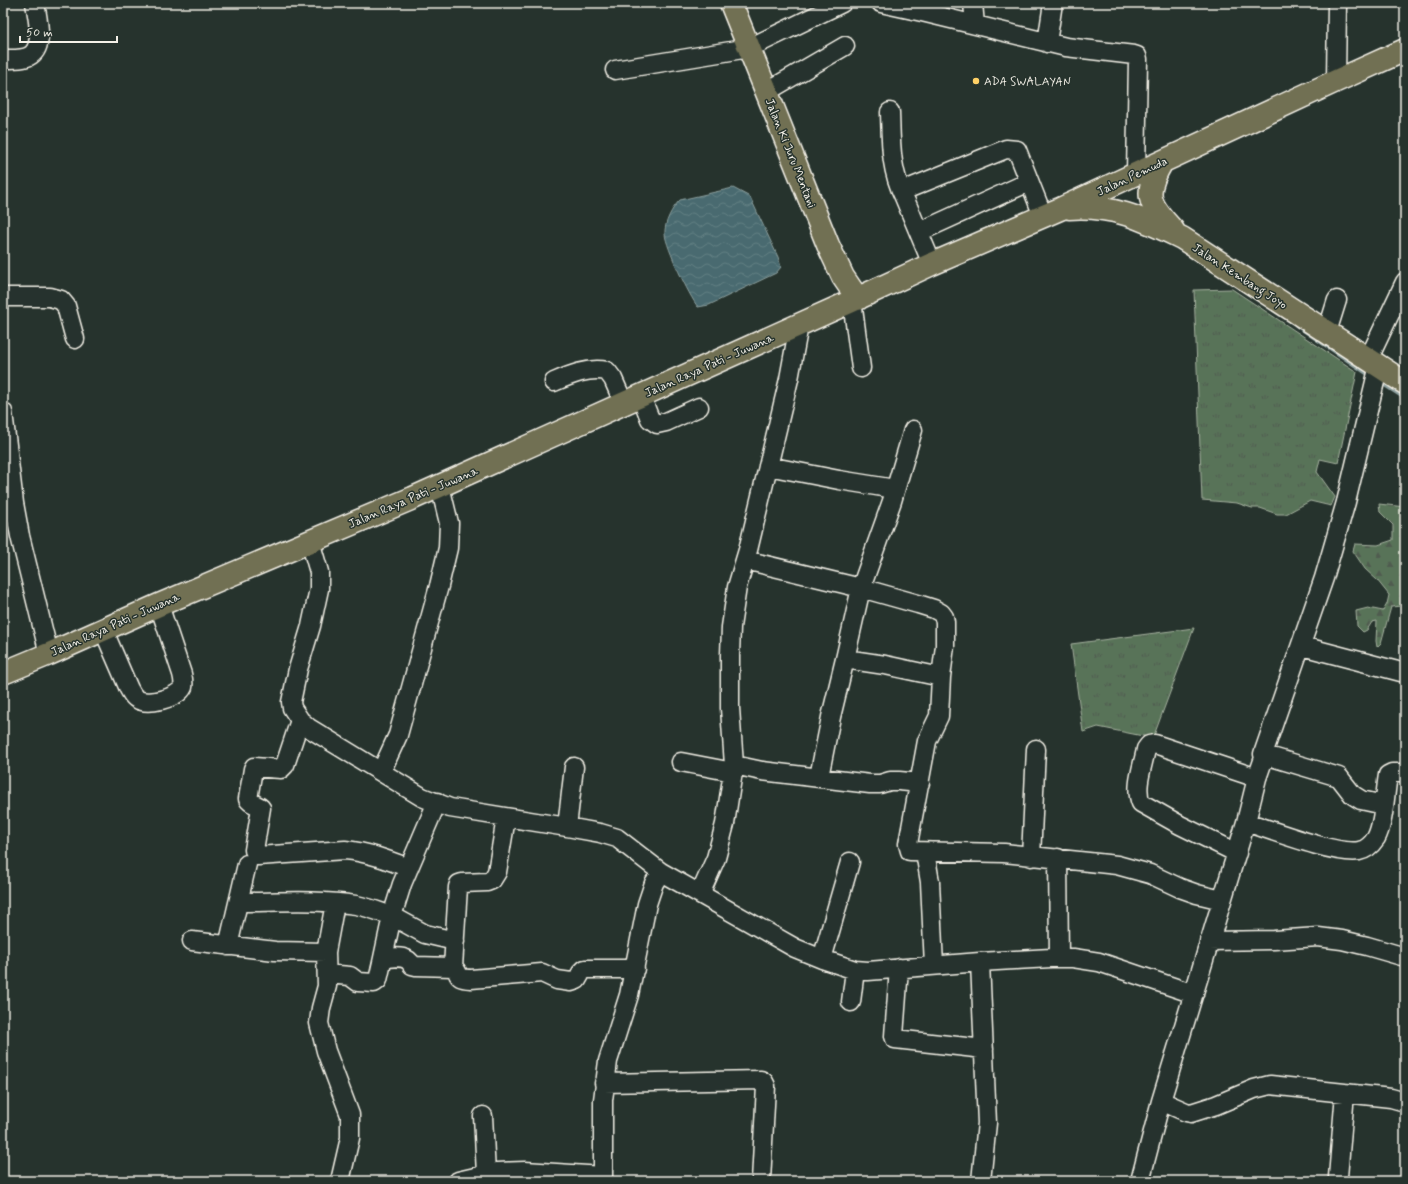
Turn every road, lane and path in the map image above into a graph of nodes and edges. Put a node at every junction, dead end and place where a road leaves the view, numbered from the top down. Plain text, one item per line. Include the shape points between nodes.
1 (35, 3) edge
2 (731, 3) edge
3 (842, 3) edge
4 (881, 3) edge
5 (973, 3) edge
6 (1053, 3) edge
7 (1337, 3) edge
8 (975, 25) junction
9 (1047, 43) junction
10 (845, 46) dead end
11 (749, 48) junction
12 (1405, 50) edge
13 (3, 59) edge
14 (615, 70) dead end
15 (1336, 81) junction
16 (766, 92) junction
17 (890, 112) dead end
18 (1162, 162) junction
19 (1136, 174) junction
20 (1029, 182) junction
21 (904, 197) junction
22 (1052, 212) junction
23 (919, 232) junction
24 (1182, 238) junction
25 (932, 264) junction
26 (1405, 282) edge
27 (3, 299) edge
28 (855, 300) junction
29 (1337, 300) dead end
30 (821, 315) joint
31 (799, 325) junction
32 (1327, 332) junction
33 (75, 339) dead end
34 (861, 368) dead end
35 (1375, 370) junction
36 (554, 382) dead end
37 (1405, 383) edge
38 (632, 400) junction
39 (699, 408) dead end
40 (3, 412) edge
41 (913, 430) dead end
42 (768, 466) junction
43 (440, 486) junction
44 (895, 489) junction
45 (310, 541) junction
46 (745, 560) junction
47 (860, 588) junction
48 (159, 605) junction
49 (103, 629) junction
50 (1302, 646) junction
51 (49, 654) junction
52 (845, 659) junction
53 (3, 673) edge
54 (1405, 673) edge
55 (941, 677) junction
56 (300, 720) junction
57 (1036, 749) dead end
58 (1265, 755) junction
59 (681, 762) dead end
60 (574, 767) dead end
61 (733, 768) junction
62 (381, 772) junction
63 (1405, 773) edge
64 (819, 777) junction
65 (1257, 778) junction
66 (920, 783) junction
67 (437, 802) junction
68 (1384, 805) junction
69 (506, 818) junction
70 (1246, 822) junction
71 (567, 827) junction
72 (925, 852) junction
73 (1237, 853) junction
74 (1031, 856) junction
75 (1058, 858) junction
76 (850, 862) dead end
77 (247, 864) dead end
78 (409, 868) junction
79 (662, 872) junction
80 (700, 894) junction
81 (1222, 900) junction
82 (240, 902) junction
83 (335, 903) junction
84 (392, 916) junction
85 (1209, 940) junction
86 (192, 941) dead end
87 (455, 941) junction
88 (228, 946) junction
89 (326, 952) junction
90 (1405, 957) edge
91 (382, 958) junction
92 (1059, 958) junction
93 (822, 959) junction
94 (980, 962) junction
95 (934, 966) junction
96 (453, 967) junction
97 (900, 968) junction
98 (635, 969) junction
99 (855, 970) junction
100 (327, 974) junction
101 (1194, 994) junction
102 (852, 1002) dead end
103 (984, 1049) junction
104 (604, 1084) junction
105 (1345, 1093) junction
106 (1160, 1101) junction
107 (1405, 1102) edge
108 (483, 1116) dead end
109 (486, 1174) junction
110 (1338, 1177) dead end
111 (603, 1178) edge
112 (340, 1181) edge
113 (458, 1181) edge
114 (761, 1181) edge
115 (981, 1181) edge
116 (1140, 1181) edge

1 - 13 street via 40,40 36,49 31,55
2 - 11 main road, Jalan Ki Juru Mentani
3 - 11 street
4 - 8 street
5 - 8 street
6 - 9 street
7 - 15 street
8 - 9 street
9 - 19 street via 1137,56
10 - 16 street
11 - 14 street
11 - 16 main road, Jalan Ki Juru Mentani
12 - 15 main road, Jalan Pemuda
15 - 18 main road, Jalan Pemuda
16 - 28 main road, Jalan Ki Juru Mentani via 828,245
17 - 21 street via 891,155
18 - 19 main road, Jalan Pemuda
18 - 24 main road via 1151,184 1152,205
19 - 22 main road, Jalan Pemuda
20 - 21 street via 1017,150 1006,149 905,190
20 - 22 street
20 - 23 street
21 - 23 street
22 - 24 main road, Jalan Kembang Joyo via 1086,207 1102,208 1150,222
22 - 25 main road, Jalan Pemuda
23 - 25 street
24 - 32 main road, Jalan Kembang Joyo
25 - 28 main road, Jalan Pemuda
26 - 35 street
27 - 33 street via 50,297 61,300 66,306
28 - 30 main road, Jalan Pemuda
28 - 34 street
29 - 32 street
30 - 31 main road, Jalan Raya Pati - Juwana
31 - 38 main road, Jalan Raya Pati - Juwana
31 - 42 street
32 - 35 main road, Jalan Kembang Joyo
35 - 37 main road, Jalan Kembang Joyo
35 - 50 street via 1341,517
36 - 38 street via 599,369 607,371
38 - 39 street via 657,424
38 - 43 main road, Jalan Raya Pati - Juwana
40 - 51 street via 20,536
41 - 44 street
42 - 44 street
42 - 46 street
43 - 45 main road, Jalan Raya Pati - Juwana
43 - 62 street via 449,523 448,548 398,735
44 - 47 street
45 - 48 main road, Jalan Raya Pati - Juwana
45 - 56 street via 319,572 319,589 292,693 292,708
46 - 47 street
46 - 61 street via 730,627
47 - 52 street
47 - 55 street via 941,613 945,622
48 - 49 main road, Jalan Raya Pati - Juwana
48 - 49 street via 182,674 184,684 178,694 147,702 135,698
49 - 51 main road, Jalan Raya Pati - Juwana
50 - 54 street
50 - 58 street via 1276,715 1263,754
51 - 53 main road, Jalan Raya Pati - Juwana
52 - 55 street
52 - 64 street
55 - 66 street via 939,716 927,741
56 - 62 street
56 - 78 street via 285,765 281,769 253,769 248,799 260,808 255,854 258,856 345,850 380,857
57 - 74 street
58 - 65 street
58 - 68 street via 1339,777 1353,795 1361,800
59 - 61 street
60 - 71 street
61 - 64 street
61 - 80 street via 725,824 716,858
62 - 67 street via 422,797
63 - 68 street via 1388,775
64 - 66 street via 870,784 890,781
65 - 70 street
65 - 73 street via 1154,744 1146,749 1138,789 1141,802 1180,825
66 - 72 street via 908,844 910,851
67 - 69 street via 450,808
67 - 78 street
68 - 70 street via 1380,829 1375,840 1368,847 1356,852 1339,850
69 - 71 street
69 - 87 street via 497,872 493,878 487,882 459,884
70 - 73 street
71 - 79 street via 617,838
72 - 74 street
72 - 95 street via 930,882
73 - 81 street
74 - 75 street
75 - 81 street via 1117,864 1159,877 1197,894
75 - 92 street
76 - 93 street
77 - 82 street
78 - 84 street
79 - 80 street
79 - 98 street via 654,883 647,904
80 - 93 street via 795,948
81 - 85 street
82 - 83 street
82 - 88 street
83 - 84 street via 358,906
83 - 89 street
84 - 87 street via 425,934
84 - 91 street
85 - 90 street via 1318,937 1342,940
85 - 101 street
86 - 88 street
87 - 96 street
88 - 89 street via 275,951
89 - 100 street
91 - 96 street via 405,958 416,966
91 - 100 street via 378,980 374,983 358,982 350,976
92 - 94 street
92 - 101 street via 1099,962
93 - 99 street
94 - 95 street
94 - 103 street
95 - 97 street
96 - 98 street via 461,978 542,973 557,980 571,982 577,980 586,969
97 - 99 street
97 - 103 street via 894,1039
98 - 104 street via 608,1061
99 - 102 street
100 - 112 street via 319,1023 326,1051 350,1115 350,1138
101 - 106 street
103 - 115 street via 987,1123
104 - 111 street
104 - 114 street via 761,1080 766,1086
105 - 106 street via 1280,1085 1263,1086 1191,1112
105 - 107 street
105 - 110 street
106 - 116 street
108 - 109 street
109 - 111 street via 525,1171
109 - 113 street

